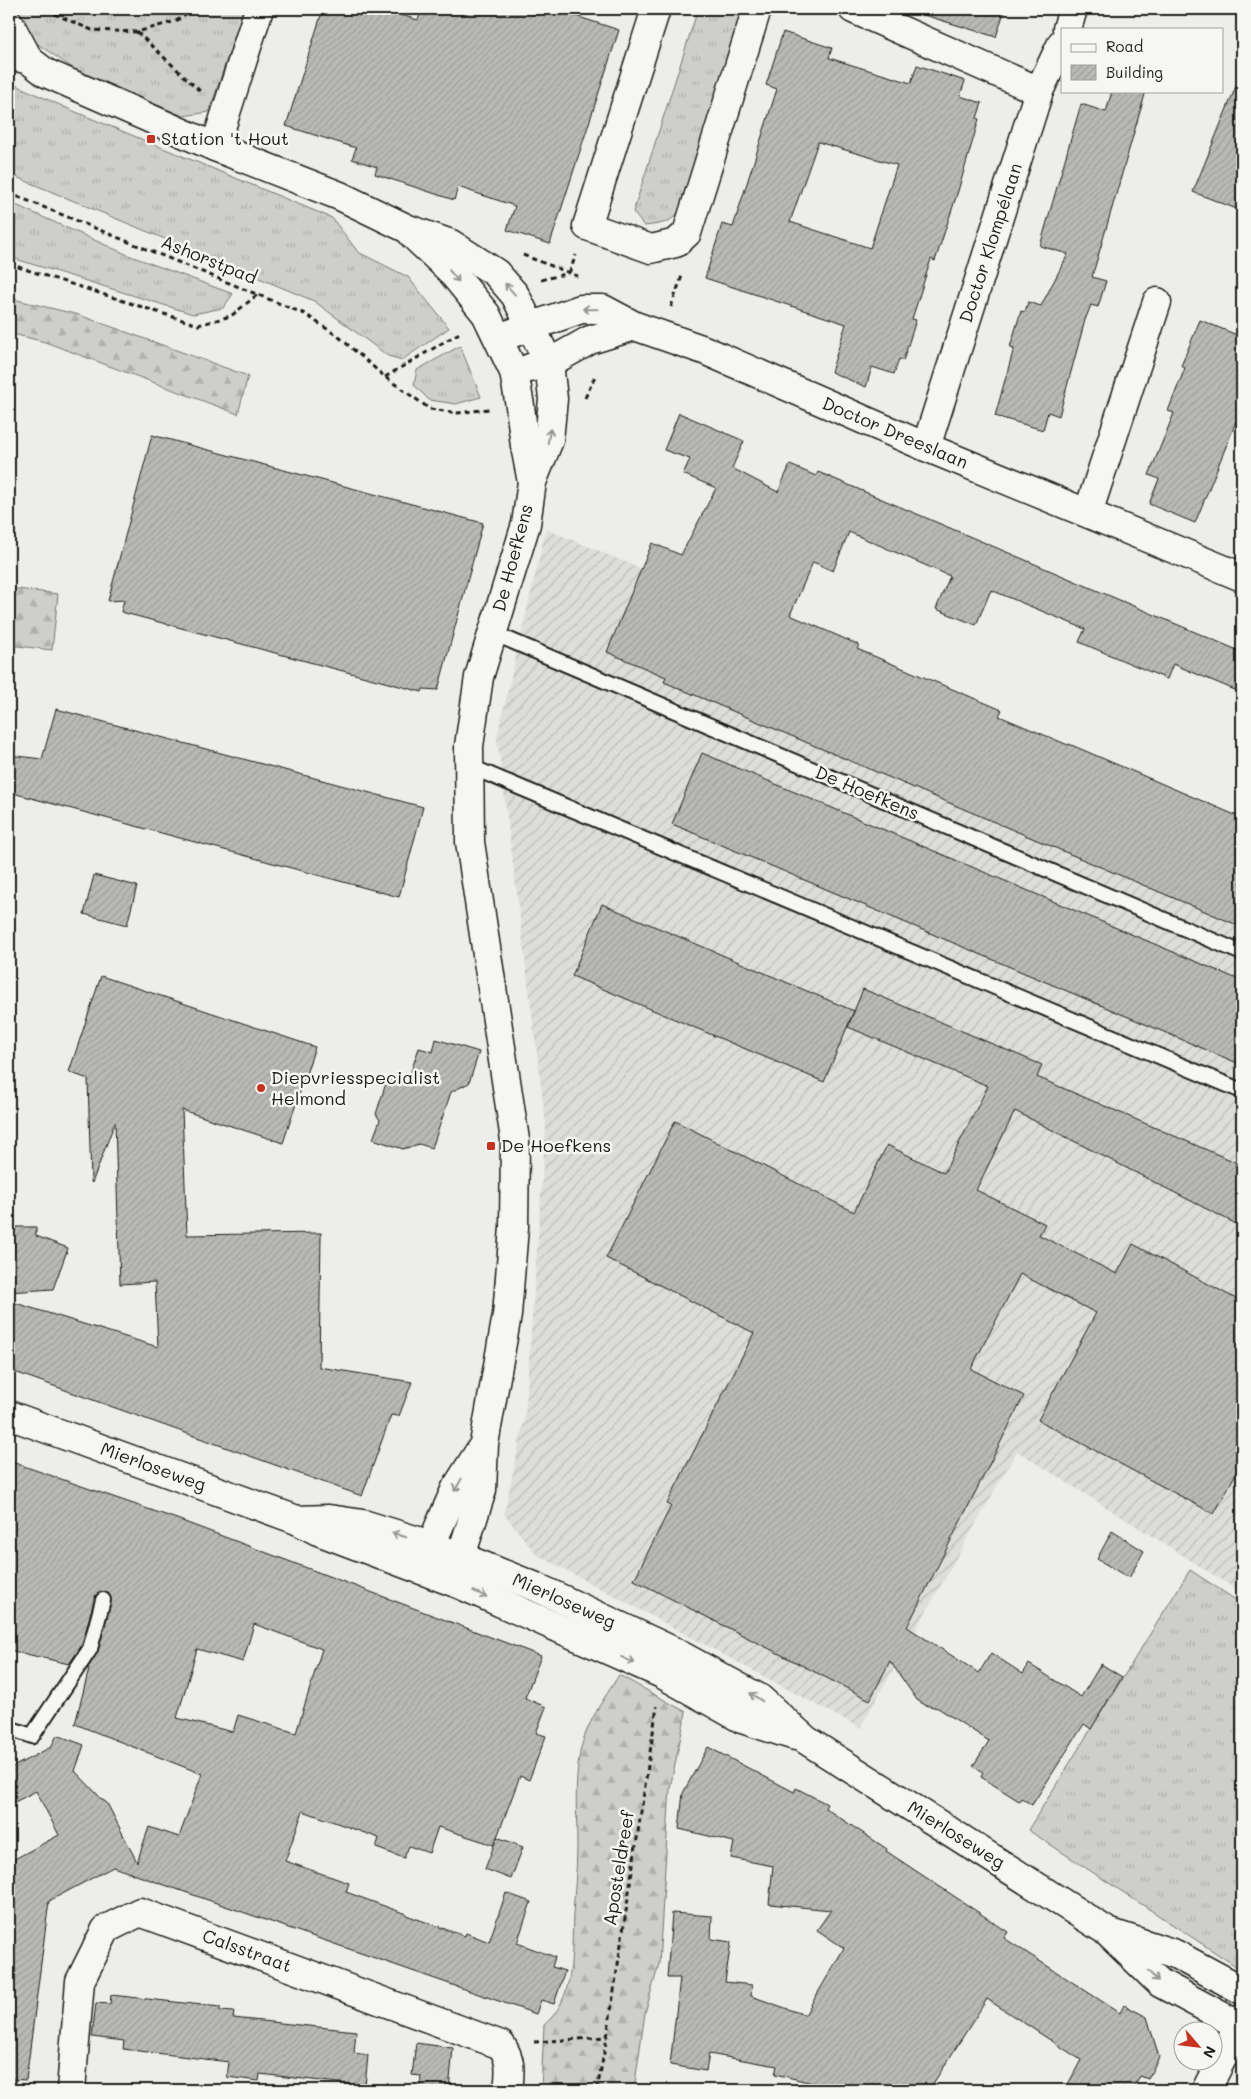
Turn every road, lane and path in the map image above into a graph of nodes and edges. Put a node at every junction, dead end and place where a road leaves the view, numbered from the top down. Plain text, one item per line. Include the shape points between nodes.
1 (47, 9) edge
2 (194, 9) edge
3 (259, 9) edge
4 (656, 9) edge
5 (756, 9) edge
6 (852, 9) edge
7 (1073, 9) edge
8 (9, 23) edge
9 (1067, 28) edge
10 (137, 32) junction
11 (1061, 44) edge
12 (19, 58) edge
13 (1039, 91) junction
14 (225, 114) junction
15 (215, 147) junction
16 (9, 193) edge
17 (408, 229) junction
18 (516, 252) dead end
19 (9, 264) edge
20 (588, 280) dead end
21 (258, 295) junction
22 (1158, 302) dead end
23 (531, 326) junction
24 (635, 326) junction
25 (466, 329) dead end
26 (498, 338) junction
27 (548, 363) junction
28 (600, 365) dead end
29 (514, 372) junction
30 (385, 377) junction
31 (590, 389) dead end
32 (494, 408) dead end
33 (926, 447) junction
34 (532, 482) junction
35 (1088, 513) junction
36 (1242, 577) edge
37 (493, 633) junction
38 (469, 766) junction
39 (1242, 953) edge
40 (1242, 1091) edge
41 (9, 1415) edge
42 (484, 1444) junction
43 (297, 1520) junction
44 (431, 1545) junction
45 (461, 1556) junction
46 (435, 1575) junction
47 (103, 1600) dead end
48 (662, 1674) junction
49 (9, 1728) edge
50 (806, 1740) junction
51 (1105, 1930) junction
52 (1242, 1990) edge
53 (1241, 2024) edge
54 (607, 2037) junction
55 (502, 2045) junction
56 (71, 2090) edge
57 (508, 2090) edge
58 (597, 2090) edge
59 (1206, 2090) edge

1 - 10 path via 92,30
2 - 10 path via 176,21
3 - 14 street
4 - 5 street via 587,226 651,249 676,243 687,233
6 - 13 street
7 - 9 street
8 - 12 street
10 - 14 path
11 - 13 street, Doctor Klompélaan
12 - 15 street
13 - 33 street, Doctor Klompélaan
14 - 15 street
15 - 17 street via 340,196
16 - 21 path, Ashorstpad
23 -> 17 street via 518,299 496,273 451,244
17 -> 26 street via 450,270 486,314
18 - 20 path
19 - 21 path via 198,325 230,316
21 - 30 path, Ashorstpad via 305,314 339,337
22 - 35 street
24 -> 23 street, Doctor Dreeslaan via 603,309 581,309
23 - 26 street, Doctor Dreeslaan
23 - 27 street
24 - 27 street via 590,340
24 - 33 street, Doctor Dreeslaan via 704,350
25 - 30 path
26 - 29 street
27 - 29 street
34 -> 27 street, De Hoefkens via 549,440 553,399
28 - 31 path
29 - 34 street, De Hoefkens
30 - 32 path, Ashorstpad via 430,409 458,413
33 - 35 street, Doctor Dreeslaan
34 - 37 street, De Hoefkens via 526,524
35 - 36 street, Doctor Dreeslaan
37 - 38 street, De Hoefkens via 479,677 468,746
37 - 39 lane, De Hoefkens
38 - 40 lane
38 - 42 street, De Hoefkens via 470,842 515,1140 514,1227 507,1316
41 - 43 street, Mierloseweg
42 -> 44 street, De Hoefkens via 456,1488
42 - 45 street, De Hoefkens via 482,1490
44 -> 43 street, Mierloseweg via 363,1524 329,1519
43 - 46 street, Mierloseweg
44 - 45 street, Mierloseweg
44 - 46 street
45 - 46 street
50 -> 45 street, Mierloseweg via 759,1698 679,1654
46 -> 48 street, Mierloseweg
47 - 49 lane via 90,1649 32,1736
48 - 50 street, Mierloseweg via 742,1719
48 - 54 path, Aposteldreef
50 - 51 street, Mierloseweg
51 - 52 street, Mierloseweg via 1175,1954
51 -> 53 street, Mierloseweg via 1160,1983
53 - 59 street
54 - 55 path
54 - 58 path, Aposteldreef
55 - 56 street, Calsstraat via 140,1912 106,1929 80,1981
55 - 57 street via 508,2055 510,2069

